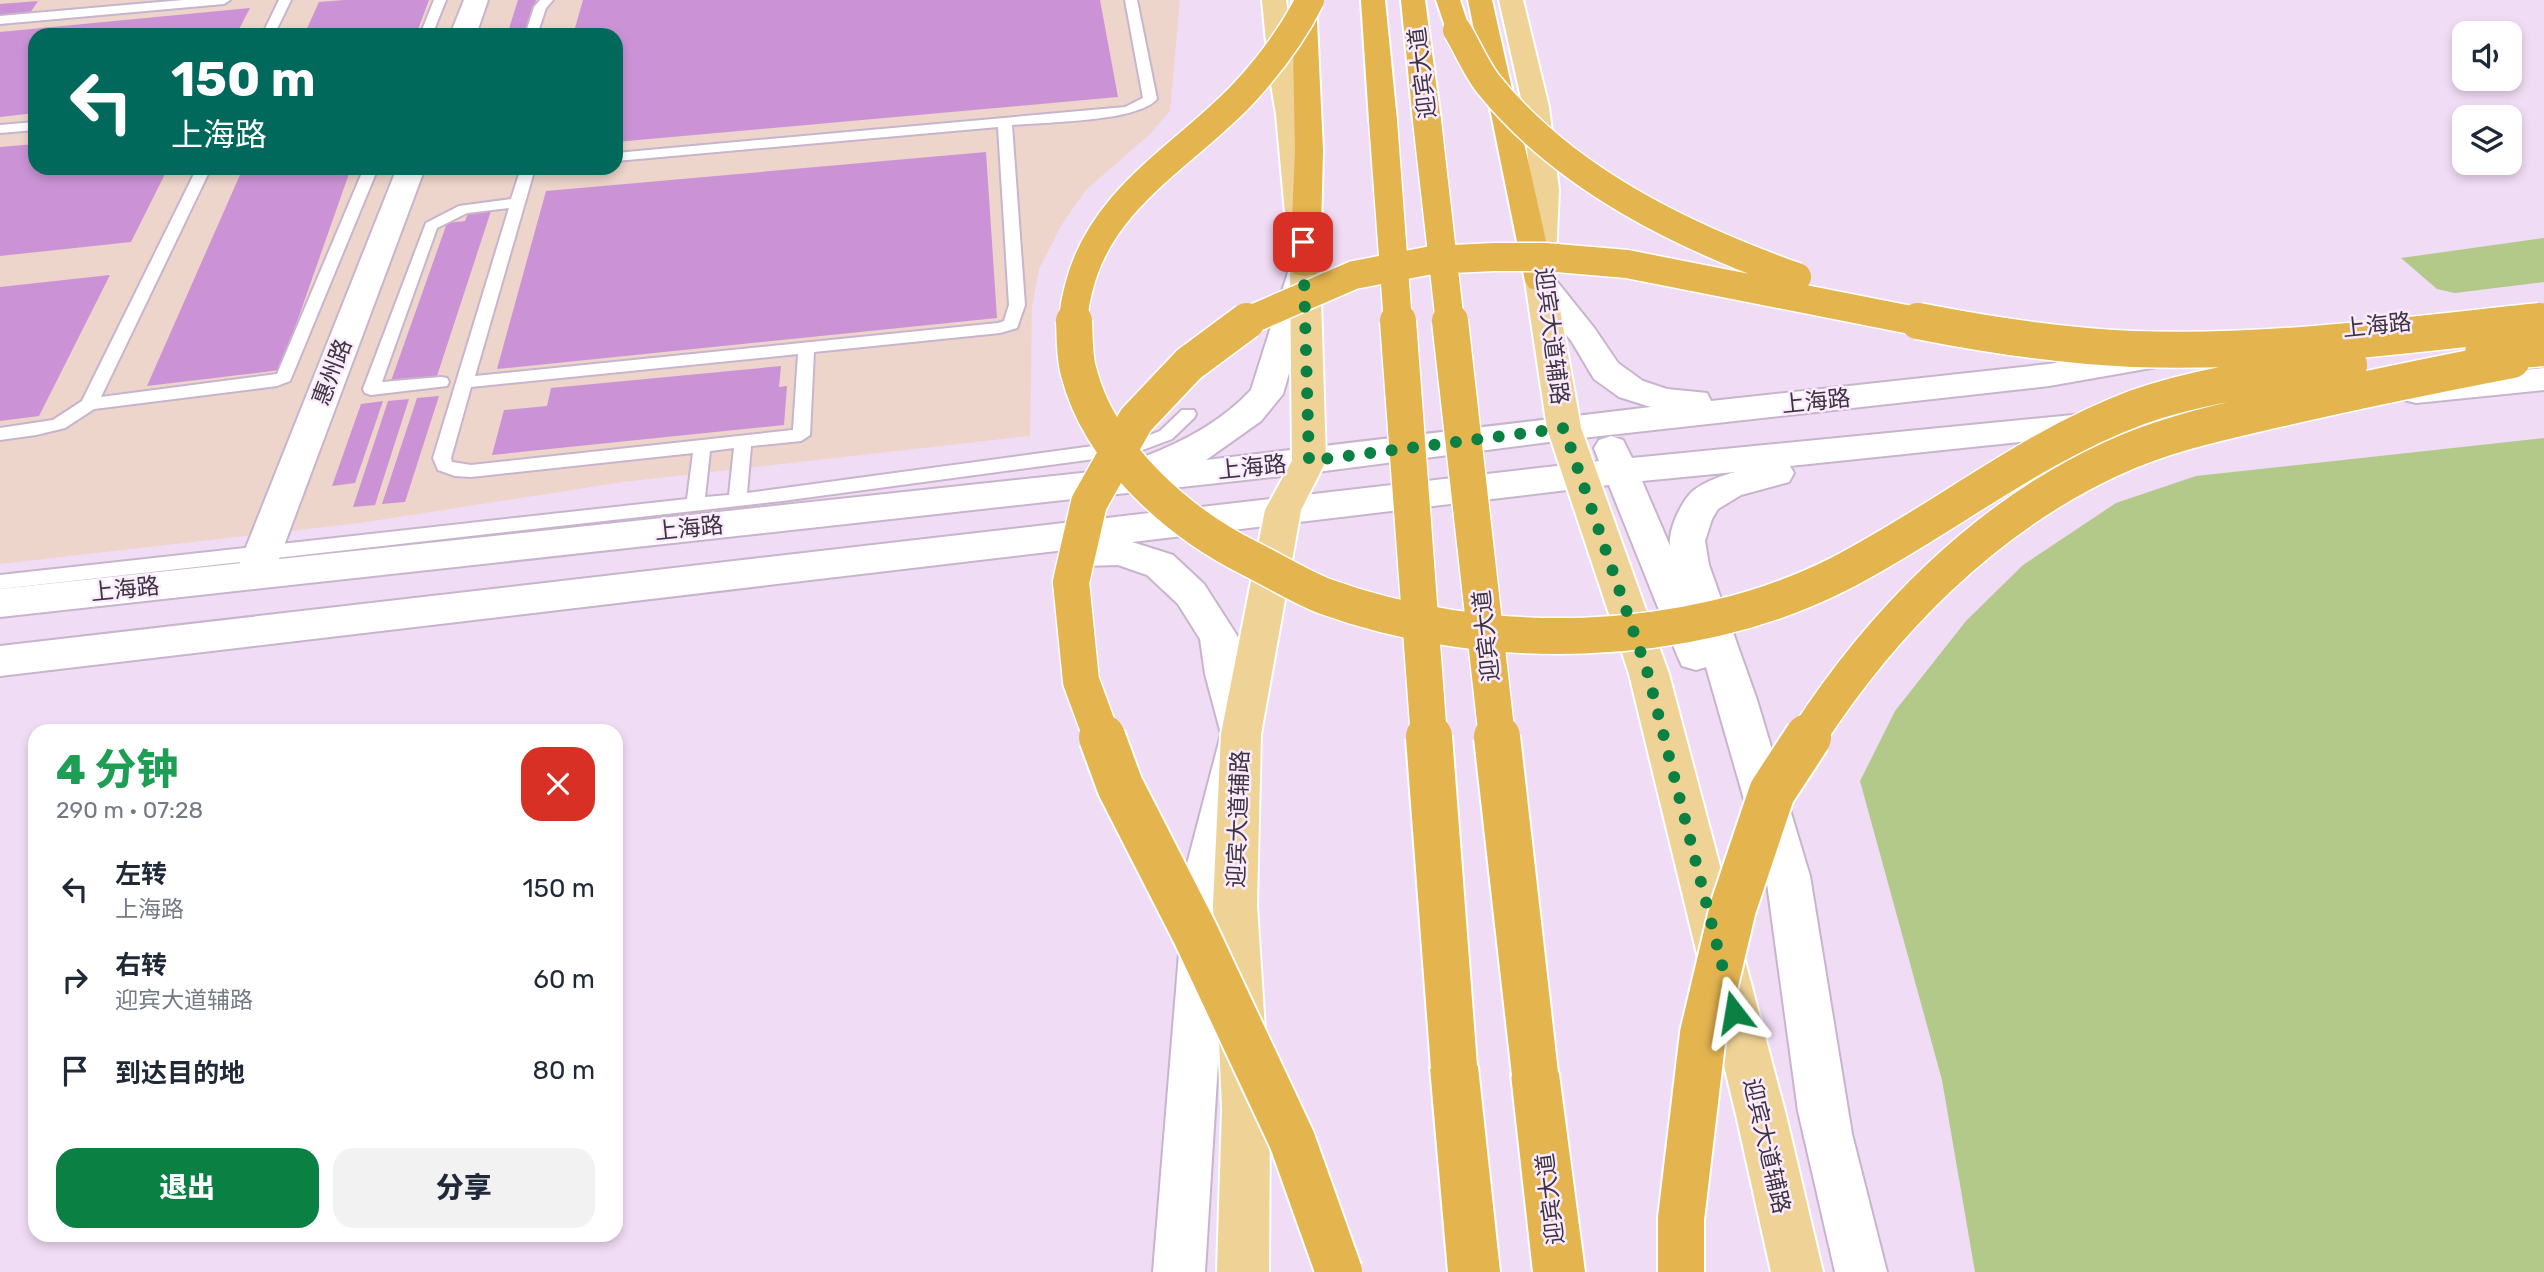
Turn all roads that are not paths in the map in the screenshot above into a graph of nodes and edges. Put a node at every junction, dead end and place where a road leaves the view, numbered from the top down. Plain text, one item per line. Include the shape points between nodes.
1 (223, 0) edge
2 (285, 0) edge
3 (440, 0) edge
4 (476, 0) edge
5 (547, 0) edge
6 (1131, 0) edge
7 (1274, 0) edge
8 (1304, 0) edge
9 (1310, 0) edge
10 (1373, 0) edge
11 (1413, 0) edge
12 (1448, 0) edge
13 (1480, 0) edge
14 (1511, 0) edge
15 (0, 20) edge
16 (271, 28) edge
17 (429, 28) edge
18 (466, 28) edge
19 (533, 28) edge
20 (1005, 123) junction
21 (28, 127) edge
22 (0, 129) edge
23 (623, 156) edge
24 (201, 175) edge
25 (368, 175) edge
26 (408, 175) edge
27 (526, 175) edge
28 (518, 202) junction
29 (1305, 267) junction
30 (1540, 281) junction
31 (2544, 307) edge
32 (2544, 321) edge
33 (806, 348) junction
34 (2544, 348) edge
35 (2544, 354) edge
36 (2049, 375) junction
37 (2544, 379) edge
38 (440, 382) dead end
39 (465, 382) junction
40 (89, 404) junction
41 (1188, 414) dead end
42 (2140, 419) junction
43 (1583, 427) junction
44 (0, 434) edge
45 (743, 442) junction
46 (702, 446) junction
47 (1309, 461) junction
48 (1602, 473) junction
49 (695, 505) junction
50 (1283, 510) junction
51 (736, 511) junction
52 (258, 564) junction
53 (730, 576) junction
54 (0, 582) edge
55 (0, 603) edge
56 (0, 662) edge
57 (1241, 734) junction
58 (1828, 1137) junction
59 (1179, 1272) edge
60 (1243, 1272) edge
61 (1339, 1272) edge
62 (1474, 1272) edge
63 (1559, 1272) edge
64 (1681, 1272) edge
65 (1797, 1272) edge
66 (1861, 1272) edge

1 - 15 lane
2 - 16 lane
3 - 17 lane
4 - 18 street
5 - 19 lane
6 - 20 lane via 1150,99 1126,111
7 - 29 main road, 迎宾大道辅路
8 - 29 highway via 1309,150
9 - 34 highway, bridge via 1294,33 1241,96 1148,177 1115,215 1085,264 1073,313 1078,372 1101,428 1157,496 1224,546 1322,595 1396,617 1466,630 1582,636 1669,629 1754,608 1838,574 2061,441 2136,408 2263,377 2380,361
10 - 62 highway, 迎宾大道, bridge via 1454,1068
11 - 63 highway, 迎宾大道, bridge
12 - 32 highway, bridge via 1457,30 1488,83 1557,151 1655,216 1770,269 1835,289 1977,320 2206,343
13 - 30 highway
14 - 30 main road, 迎宾大道辅路 via 1536,107 1545,190
20 - 23 lane
20 - 33 lane via 1017,305 1011,324
21 - 22 lane
24 - 40 lane
25 - 40 lane via 284,377
26 - 52 street, 惠州路
27 - 28 lane
28 - 38 lane via 464,209 431,226 371,389
28 - 39 lane
29 - 47 main road, 迎宾大道辅路
29 - 51 street via 1266,394 1249,413 1195,451 1156,465 1027,483
30 - 36 street via 1606,370 1632,389 1665,400 1768,397
30 - 43 main road, 迎宾大道辅路
31 - 36 street, 上海路 via 2273,336
32 - 61 highway, bridge via 2281,347 2134,349 2048,343 1943,327 1627,264 1494,257 1432,260 1354,275 1241,324 1189,364 1136,420 1088,503 1071,582 1081,681 1120,786 1292,1140
33 - 39 lane
33 - 45 lane via 801,435
35 - 64 highway, bridge via 2380,385 2203,426 2112,458 1993,532 1951,565 1899,617 1836,693 1772,792 1754,844 1733,908 1703,1034 1681,1219
36 - 43 street, 上海路
37 - 42 street, 上海路
39 - 46 lane via 442,458 444,466 455,470
40 - 44 lane via 64,424
41 - 51 lane via 1166,435 1102,453
42 - 48 street, 上海路
42 - 58 street via 1785,471 1729,486 1705,500 1694,517 1687,541 1691,565 1737,700 1788,876
43 - 47 street, 上海路
43 - 48 main road, 迎宾大道辅路
45 - 46 lane
45 - 51 lane
46 - 49 lane
47 - 50 main road, 迎宾大道辅路
47 - 51 street, 上海路
48 - 50 street, 上海路
48 - 58 street via 1704,676 1759,849
48 - 65 main road, 迎宾大道辅路
49 - 51 lane
49 - 52 lane
50 - 53 street, 上海路
50 - 57 main road, 迎宾大道辅路
51 - 52 street, 上海路
52 - 54 lane
52 - 55 street, 上海路
53 - 56 street, 上海路
53 - 57 street via 951,558 1119,551 1160,565 1191,594 1219,637
57 - 59 street via 1208,867
57 - 60 main road, 迎宾大道辅路 via 1235,905 1246,1108
58 - 66 street

